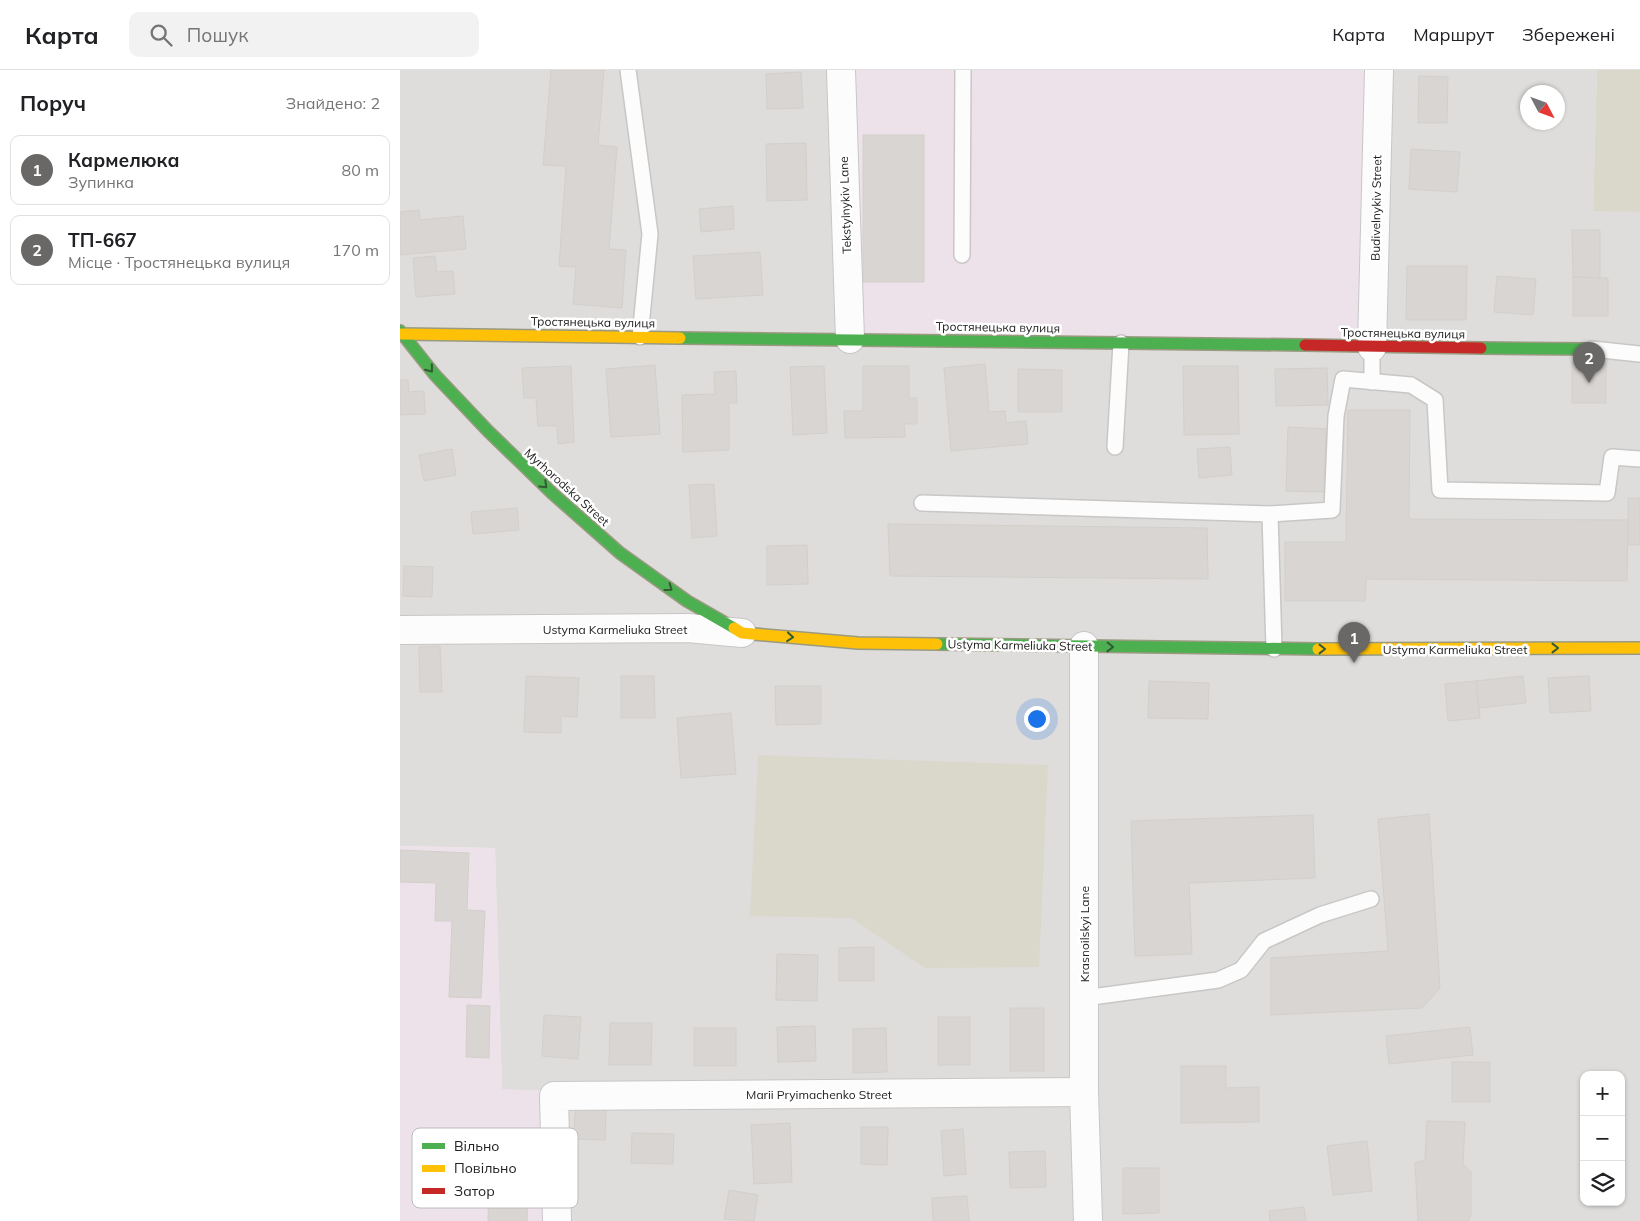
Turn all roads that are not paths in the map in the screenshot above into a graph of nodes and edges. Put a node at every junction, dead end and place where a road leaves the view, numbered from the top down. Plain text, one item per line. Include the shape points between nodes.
1 (628, 70) edge
2 (841, 70) edge
3 (962, 70) edge
4 (1379, 70) edge
5 (962, 255) dead end
6 (401, 332) edge
7 (640, 337) junction
8 (850, 339) junction
9 (1121, 343) junction
10 (1372, 346) junction
11 (1592, 350) joint
12 (1640, 354) edge
13 (1372, 382) junction
14 (1115, 448) dead end
15 (1640, 459) edge
16 (922, 503) dead end
17 (1270, 514) junction
18 (400, 630) edge
19 (742, 633) junction
20 (1084, 646) junction
21 (1640, 648) edge
22 (1274, 649) junction
23 (1371, 899) dead end
24 (1084, 998) junction
25 (1084, 1092) junction
26 (555, 1128) edge
27 (557, 1208) edge
28 (557, 1221) edge
29 (1088, 1221) edge

1 - 7 lane via 650,234
2 - 8 street, Tekstylnykiv Lane
3 - 5 lane
4 - 10 street, Budivelnykiv Street
6 - 7 main road, Тростянецька вулиця
6 -> 19 main road, Myrhorodska Street via 442,382 552,493 620,553 687,601
7 - 8 main road, Тростянецька вулиця
8 - 9 main road, Тростянецька вулиця
9 - 10 main road, Тростянецька вулиця
9 - 14 lane
10 - 11 main road, Тростянецька вулиця
10 - 13 lane
11 - 12 lane
13 - 15 lane via 1410,385 1435,400 1440,490 1607,493 1612,458
13 - 17 lane via 1343,379 1336,416 1332,510
16 - 17 lane
17 - 22 lane
18 - 19 street, Ustyma Karmeliuka Street via 688,628
19 -> 20 main road, Ustyma Karmeliuka Street via 858,643
20 -> 22 main road, Ustyma Karmeliuka Street
20 - 24 street, Krasnoilskyi Lane
22 -> 21 main road, Ustyma Karmeliuka Street
23 - 24 lane via 1320,914 1264,942 1241,970 1218,980
24 - 25 street, Krasnoilskyi Lane
25 - 26 street, Marii Pryimachenko Street via 554,1096
25 - 29 street, Krasnoilskyi Lane
27 - 28 street, Marii Pryimachenko Street

